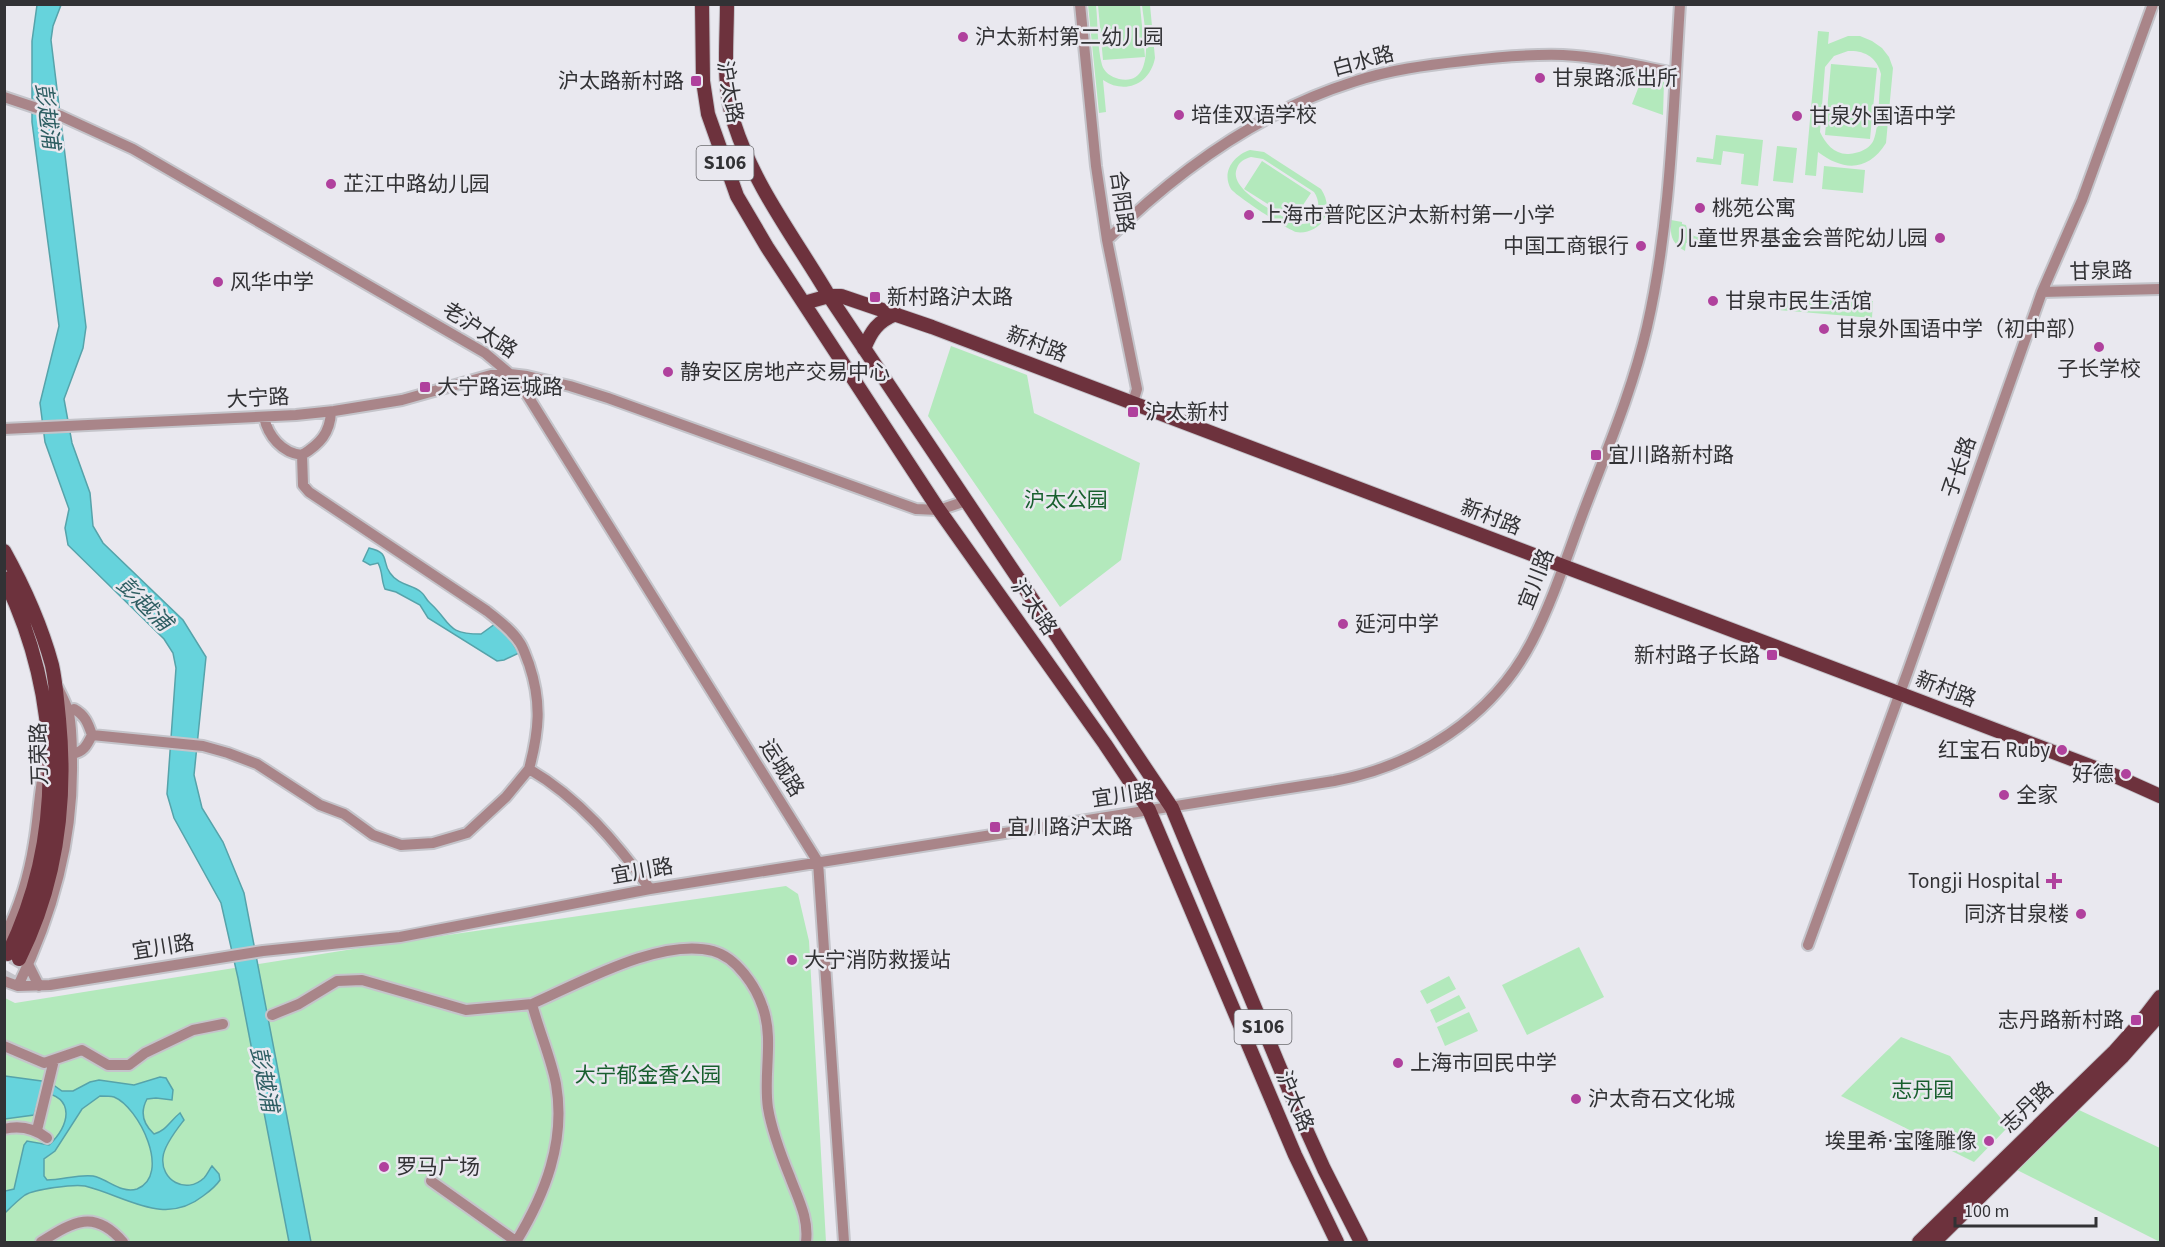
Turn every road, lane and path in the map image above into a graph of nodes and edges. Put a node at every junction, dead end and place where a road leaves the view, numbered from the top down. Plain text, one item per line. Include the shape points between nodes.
1 (702, 4) edge
2 (727, 4) edge
3 (1080, 4) edge
4 (1680, 4) edge
5 (2153, 4) edge
6 (1675, 72) junction
7 (4, 97) edge
8 (1107, 240) junction
9 (2160, 289) edge
10 (2042, 292) junction
11 (829, 296) junction
12 (804, 303) junction
13 (896, 314) junction
14 (864, 349) junction
15 (510, 374) junction
16 (1132, 402) junction
17 (331, 412) junction
18 (264, 417) junction
19 (4, 429) edge
20 (302, 455) junction
21 (966, 501) junction
22 (939, 510) junction
23 (4, 551) edge
24 (1563, 566) junction
25 (4, 578) edge
26 (55, 681) junction
27 (1900, 693) junction
28 (69, 712) junction
29 (92, 735) junction
30 (50, 748) junction
31 (72, 754) junction
32 (529, 769) junction
33 (2160, 796) edge
34 (1172, 808) junction
35 (1149, 810) junction
36 (818, 862) junction
37 (650, 889) junction
38 (4, 937) edge
39 (1808, 945) dead end
40 (18, 959) junction
41 (4, 981) edge
42 (18, 986) junction
43 (39, 986) junction
44 (2160, 997) edge
45 (532, 1005) junction
46 (2160, 1014) edge
47 (272, 1015) dead end
48 (224, 1024) dead end
49 (4, 1046) edge
50 (54, 1060) junction
51 (4, 1129) edge
52 (37, 1130) junction
53 (47, 1138) dead end
54 (431, 1181) dead end
55 (41, 1242) edge
56 (123, 1242) edge
57 (517, 1242) edge
58 (806, 1242) edge
59 (844, 1242) edge
60 (1336, 1242) edge
61 (1362, 1242) edge
62 (1919, 1242) edge
63 (1934, 1242) edge

1 - 12 main road, 沪太路 / S106 via 703,81 712,124 737,196
2 - 11 main road, 沪太路 / S106 via 727,83 734,122 775,211
3 - 8 street, 合阳路
4 - 6 street, 宜川路
5 - 10 street, 子长路 via 2082,200
6 - 8 street, 白水路 via 1584,57 1533,55 1437,64 1354,81 1294,105 1237,135 1166,186
6 - 24 street, 宜川路 via 1660,255 1647,329 1628,395
7 - 15 street, 老沪太路 via 61,116 133,149 485,353
8 - 16 street, 合阳路 via 1137,389
9 - 10 street, 甘泉路
10 - 27 street, 子长路
11 - 12 main road, 新村路
11 - 13 main road, 新村路 via 846,297
11 - 14 main road, 沪太路 / S106
12 - 22 main road, 沪太路 / S106
13 - 14 main road via 871,332
13 - 16 main road, 新村路
14 - 21 main road, 沪太路 / S106
15 - 17 street, 大宁路 via 482,377 402,400
15 - 22 street, 老沪太路 via 570,386 916,509
15 - 36 street, 运城路 via 534,404
16 - 24 main road, 新村路
17 - 18 street, 大宁路
17 - 20 street via 328,430
18 - 19 street, 大宁路
18 - 20 street via 271,436 292,454
20 - 32 street via 303,485 309,492 487,610 520,643 535,684 538,708
21 - 22 street, 老沪太路
21 - 34 main road, 沪太路 / S106
22 - 35 main road, 沪太路 / S106
23 - 26 main road, 万荣路 via 34,612
24 - 27 main road, 新村路
24 - 34 street, 宜川路 via 1532,641 1515,669 1480,710 1440,740 1391,766 1354,777
25 - 30 main road, 万荣路 via 34,653
26 - 28 street
26 - 40 main road, 万荣路 via 62,748 60,816 48,882
27 - 33 main road, 新村路
27 - 39 street, 子长路
28 - 29 street via 74,709 81,713
28 - 31 street
29 - 31 street via 80,753
29 - 32 street via 203,746 256,764 373,835 401,845 434,843 467,833
30 - 38 street via 40,780 27,876
30 - 40 main road, 万荣路 via 49,815
31 - 40 street via 65,851 47,918
32 - 37 street via 602,828
34 - 35 street, 宜川路
34 - 61 main road, 沪太路 / S106 via 1297,1109
35 - 36 street, 宜川路
35 - 60 main road, 沪太路 / S106 via 1295,1155
36 - 37 street, 宜川路
36 - 59 street, 运城路
37 - 43 street, 宜川路 via 399,937 262,951
40 - 42 street
40 - 43 street
41 - 42 street, 宜川路
42 - 43 street, 宜川路
44 - 62 main road, 志丹路 via 2115,1051
45 - 47 street via 466,1010 362,980 337,981
45 - 57 street via 556,1084 558,1119 555,1155
45 - 58 street via 667,950 714,951 735,964 763,1006 767,1025 768,1106 775,1136 806,1216
46 - 63 main road, 志丹路 via 2122,1057
48 - 50 street via 193,1030 129,1065 108,1065 82,1050
49 - 50 street via 44,1063
50 - 52 street
51 - 52 street
52 - 53 street
54 - 57 street
55 - 56 street via 75,1222 97,1221

